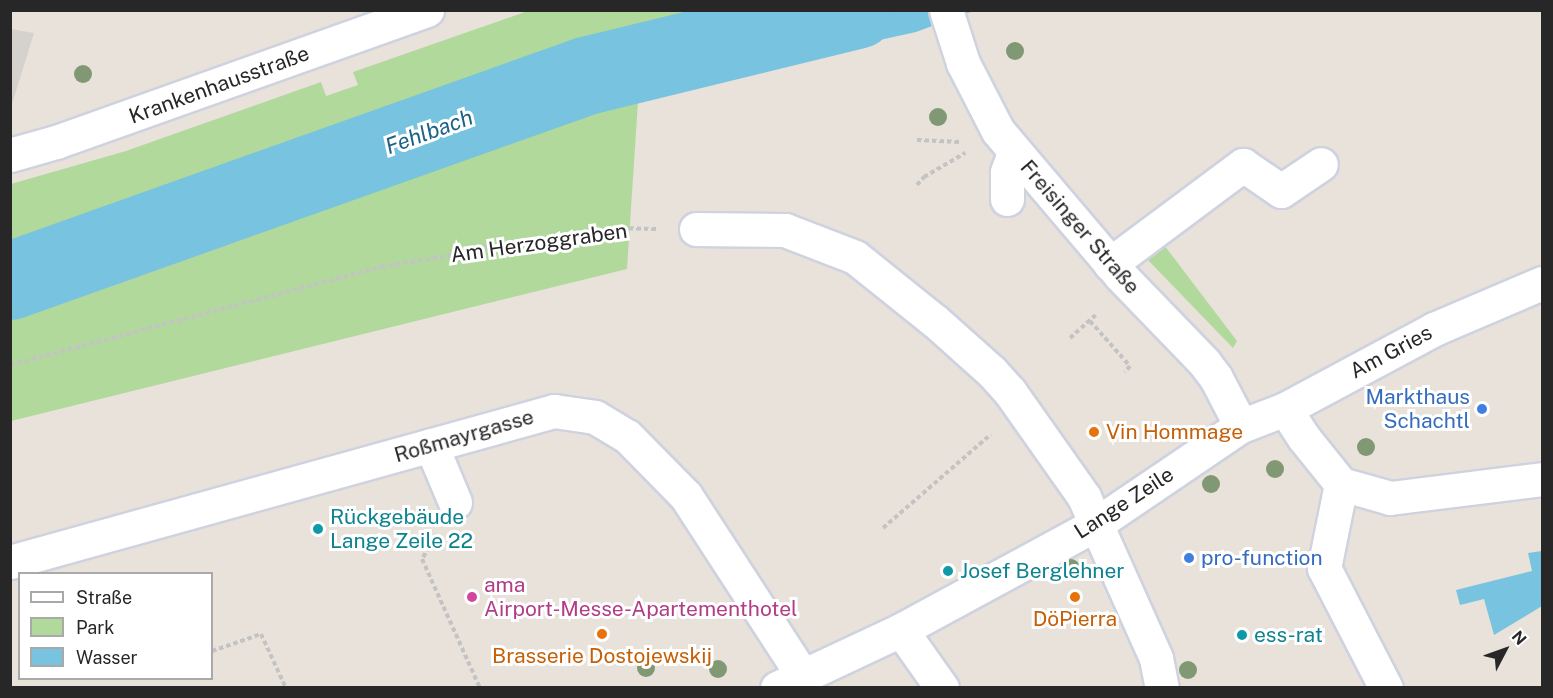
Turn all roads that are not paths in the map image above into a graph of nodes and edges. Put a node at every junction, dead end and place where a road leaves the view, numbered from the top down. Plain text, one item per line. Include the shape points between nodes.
1 (427, 10) edge
2 (946, 10) edge
3 (998, 142) junction
4 (14, 151) edge
5 (1321, 164) dead end
6 (1007, 199) dead end
7 (696, 229) road end
8 (1110, 264) junction
9 (1542, 283) edge
10 (1285, 409) junction
11 (1241, 426) junction
12 (431, 445) junction
13 (1542, 479) edge
14 (1341, 484) junction
15 (455, 502) road end
16 (1096, 525) junction
17 (10, 562) edge
18 (901, 630) junction
19 (790, 682) edge
20 (942, 687) edge
21 (1162, 687) edge
22 (1386, 687) edge

1 - 4 street, Krankenhausstraße via 56,142
2 - 3 street, Freisinger Straße via 963,63
3 - 6 street via 1007,172
3 - 8 street, Freisinger Straße
5 - 8 street via 1281,191 1243,165
7 - 16 street via 785,230 855,256 992,372 1084,496
8 - 11 street, Freisinger Straße via 1204,362
9 - 10 street, Am Gries via 1434,329
10 - 11 street, Am Gries
10 - 14 street
11 - 16 street, Lange Zeile
12 - 15 street
12 - 17 street, Roßmayrgasse
12 - 19 street, Roßmayrgasse via 554,411 595,417 627,436 686,496
13 - 14 street via 1390,498
14 - 22 street via 1324,568
16 - 18 street, Lange Zeile
16 - 21 street via 1156,658
18 - 19 street, Lange Zeile
18 - 20 street

